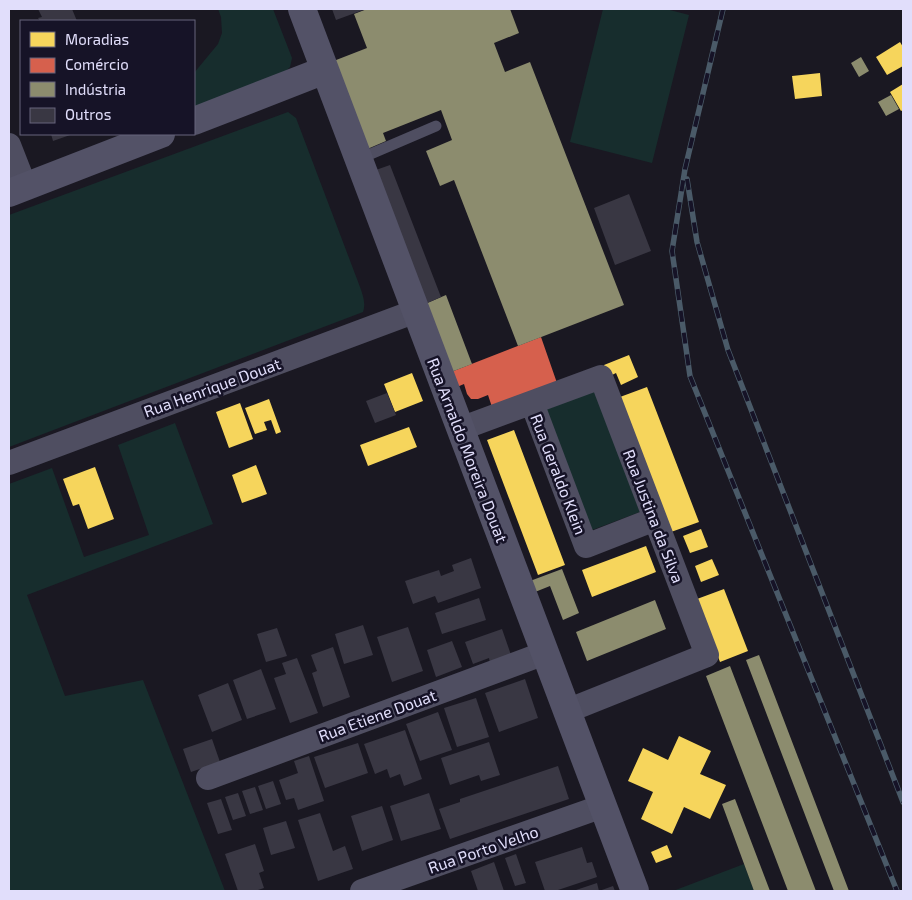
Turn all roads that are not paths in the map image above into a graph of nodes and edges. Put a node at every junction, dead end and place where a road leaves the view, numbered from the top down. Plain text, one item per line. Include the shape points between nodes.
1 (302, 9) edge
2 (325, 70) junction
3 (195, 121) edge
4 (436, 126) dead end
5 (158, 135) edge
6 (9, 145) edge
7 (359, 159) junction
8 (17, 189) edge
9 (416, 312) junction
10 (532, 403) junction
11 (460, 429) junction
12 (9, 463) edge
13 (655, 519) junction
14 (545, 653) junction
15 (567, 711) junction
16 (208, 778) dead end
17 (603, 806) junction
18 (362, 891) edge
19 (635, 891) edge

1 - 2 street, Rua Arnaldo Moreira Douat
2 - 3 street
2 - 7 street, Rua Arnaldo Moreira Douat
4 - 7 lane
5 - 8 street
6 - 8 street
7 - 9 street, Rua Arnaldo Moreira Douat
9 - 11 street, Rua Arnaldo Moreira Douat
9 - 12 street, Rua Henrique Douat
10 - 11 street
10 - 13 street, Rua Justina da Silva via 600,377
10 - 13 street, Rua Geraldo Klein via 586,546
11 - 14 street, Rua Arnaldo Moreira Douat
13 - 15 street, Rua Justina da Silva via 707,655
14 - 15 street, Rua Arnaldo Moreira Douat
14 - 16 street, Rua Etiene Douat
15 - 17 street, Rua Arnaldo Moreira Douat
17 - 18 street, Rua Porto Velho
17 - 19 street, Rua Arnaldo Moreira Douat

